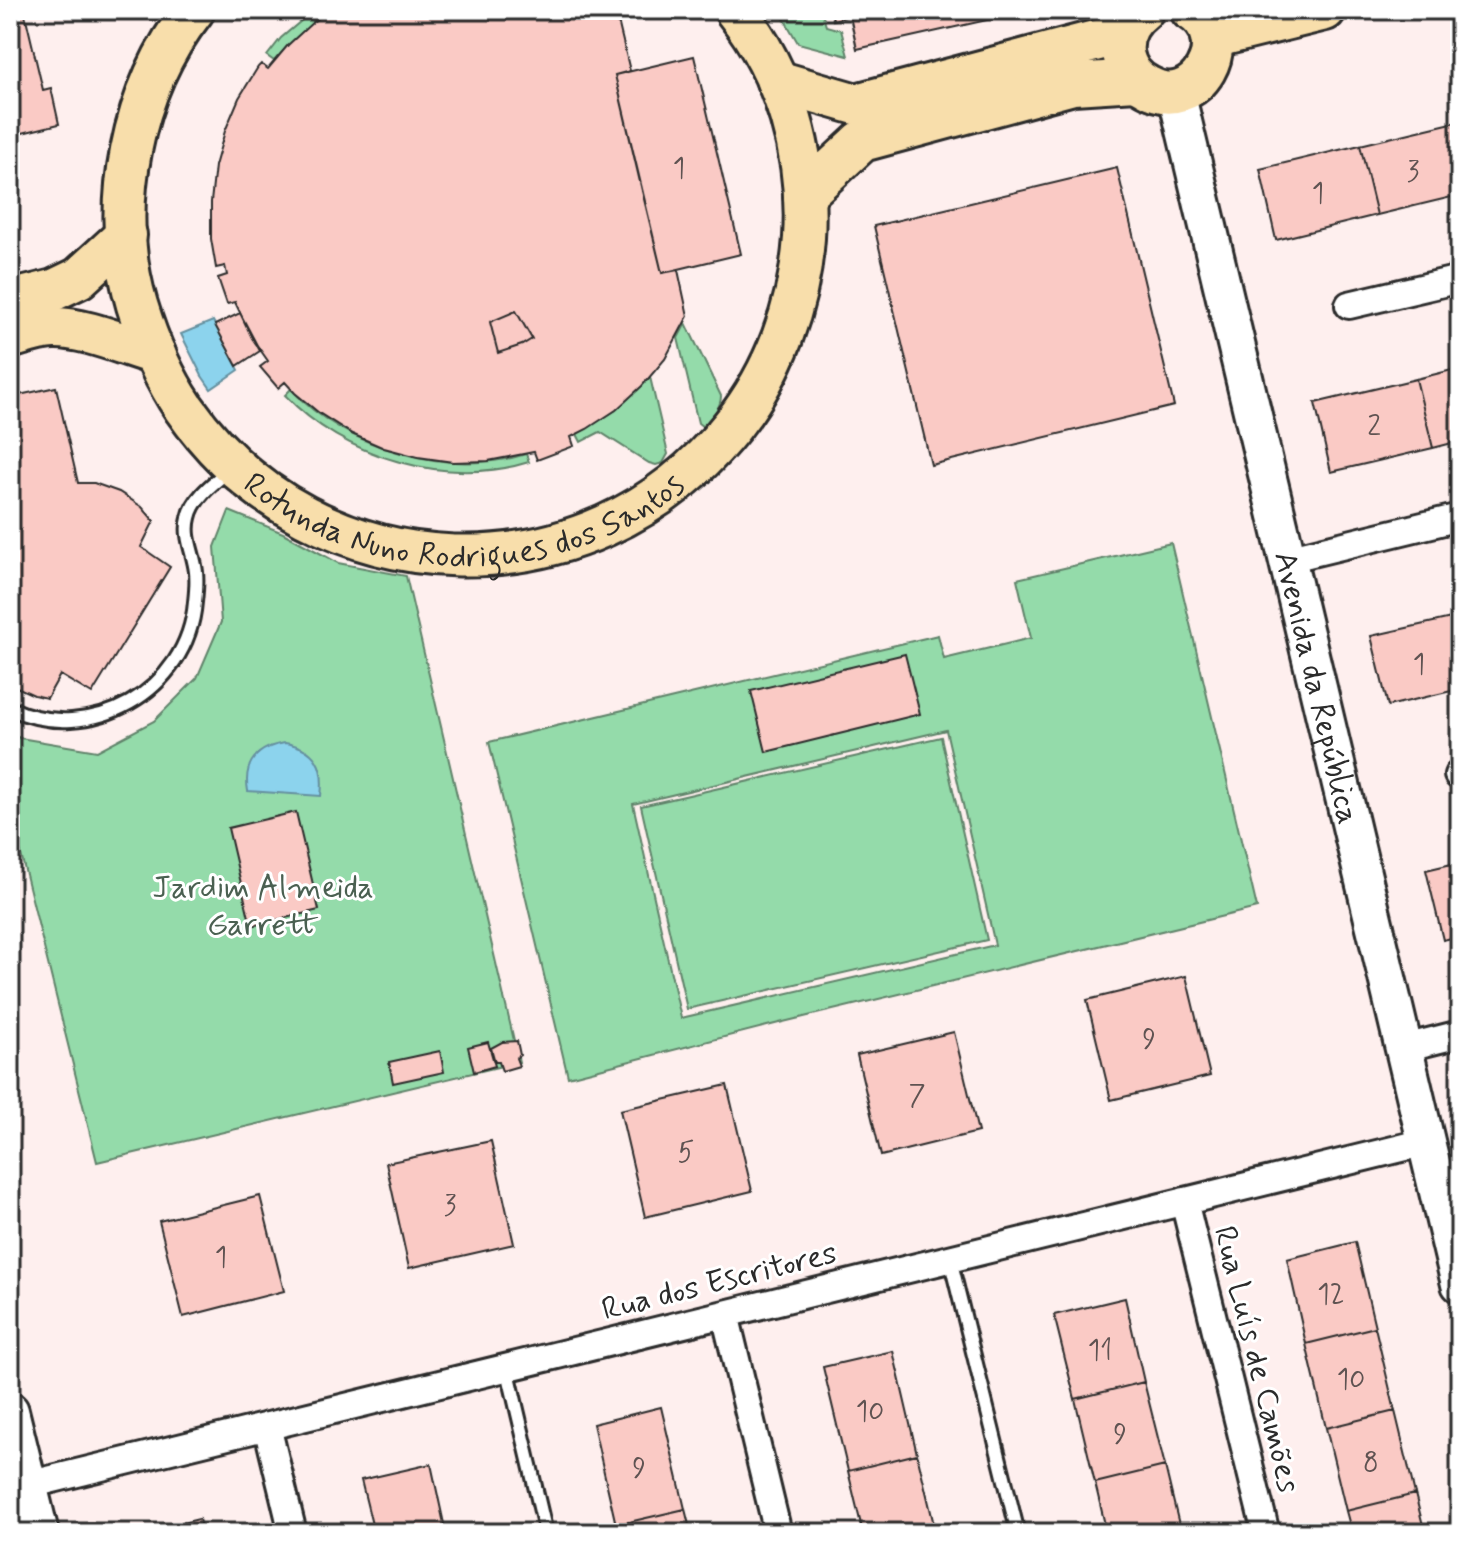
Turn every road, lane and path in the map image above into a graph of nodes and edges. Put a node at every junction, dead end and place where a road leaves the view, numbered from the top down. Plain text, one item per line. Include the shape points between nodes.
1 (194, 10) edge
2 (735, 10) edge
3 (1325, 10) edge
4 (1134, 21) edge
5 (1201, 24) edge
6 (1136, 80) junction
7 (777, 81) junction
8 (1176, 92) junction
9 (804, 195) junction
10 (126, 235) junction
11 (1460, 279) edge
12 (10, 301) edge
13 (1349, 305) dead end
14 (10, 338) edge
15 (155, 354) junction
16 (234, 465) junction
17 (1460, 517) edge
18 (1287, 559) junction
19 (10, 708) edge
20 (1460, 1034) edge
21 (1404, 1048) junction
22 (1426, 1142) junction
23 (1184, 1201) junction
24 (950, 1259) junction
25 (1460, 1282) edge
26 (725, 1314) junction
27 (507, 1367) junction
28 (10, 1411) edge
29 (267, 1426) junction
30 (28, 1485) junction
31 (40, 1533) edge
32 (293, 1533) edge
33 (546, 1533) edge
34 (778, 1533) edge
35 (1018, 1533) edge
36 (1266, 1533) edge

1 - 10 main road, Rotunda Nuno Rodrigues dos Santos via 165,55 135,131
2 - 7 main road, Rotunda Nuno Rodrigues dos Santos
3 - 5 main road
4 - 6 main road via 1123,50
4 - 7 main road via 856,104
5 - 8 main road via 1212,52 1209,66 1201,78
6 - 8 main road via 1155,91
6 - 9 main road via 1073,84 862,141
7 - 9 main road, Rotunda Nuno Rodrigues dos Santos via 796,136
8 - 18 street, Avenida da República
9 - 16 main road, Rotunda Nuno Rodrigues dos Santos via 802,259 794,300 765,376 744,412 689,473 621,519 583,536 504,555 422,554 381,547 305,516
10 - 12 main road via 79,278
10 - 15 main road, Rotunda Nuno Rodrigues dos Santos via 134,295
11 - 13 street
14 - 15 main road via 68,329
15 - 16 main road, Rotunda Nuno Rodrigues dos Santos via 184,407
16 - 19 lane via 197,500 189,515 195,605 185,644 163,679 131,704 94,719 53,721
17 - 18 street
18 - 21 street, Avenida da República
20 - 21 street
21 - 22 street, Avenida da República
22 - 23 street, Rua dos Escritores
22 - 25 street, Avenida da República
23 - 24 street, Rua dos Escritores
23 - 36 street, Rua Luís de Camões
24 - 26 street, Rua dos Escritores
24 - 35 lane
26 - 27 street, Rua dos Escritores
26 - 34 street
27 - 29 street, Rua dos Escritores
27 - 33 lane
28 - 30 street
29 - 30 street, Rua dos Escritores
29 - 32 street
30 - 31 street

